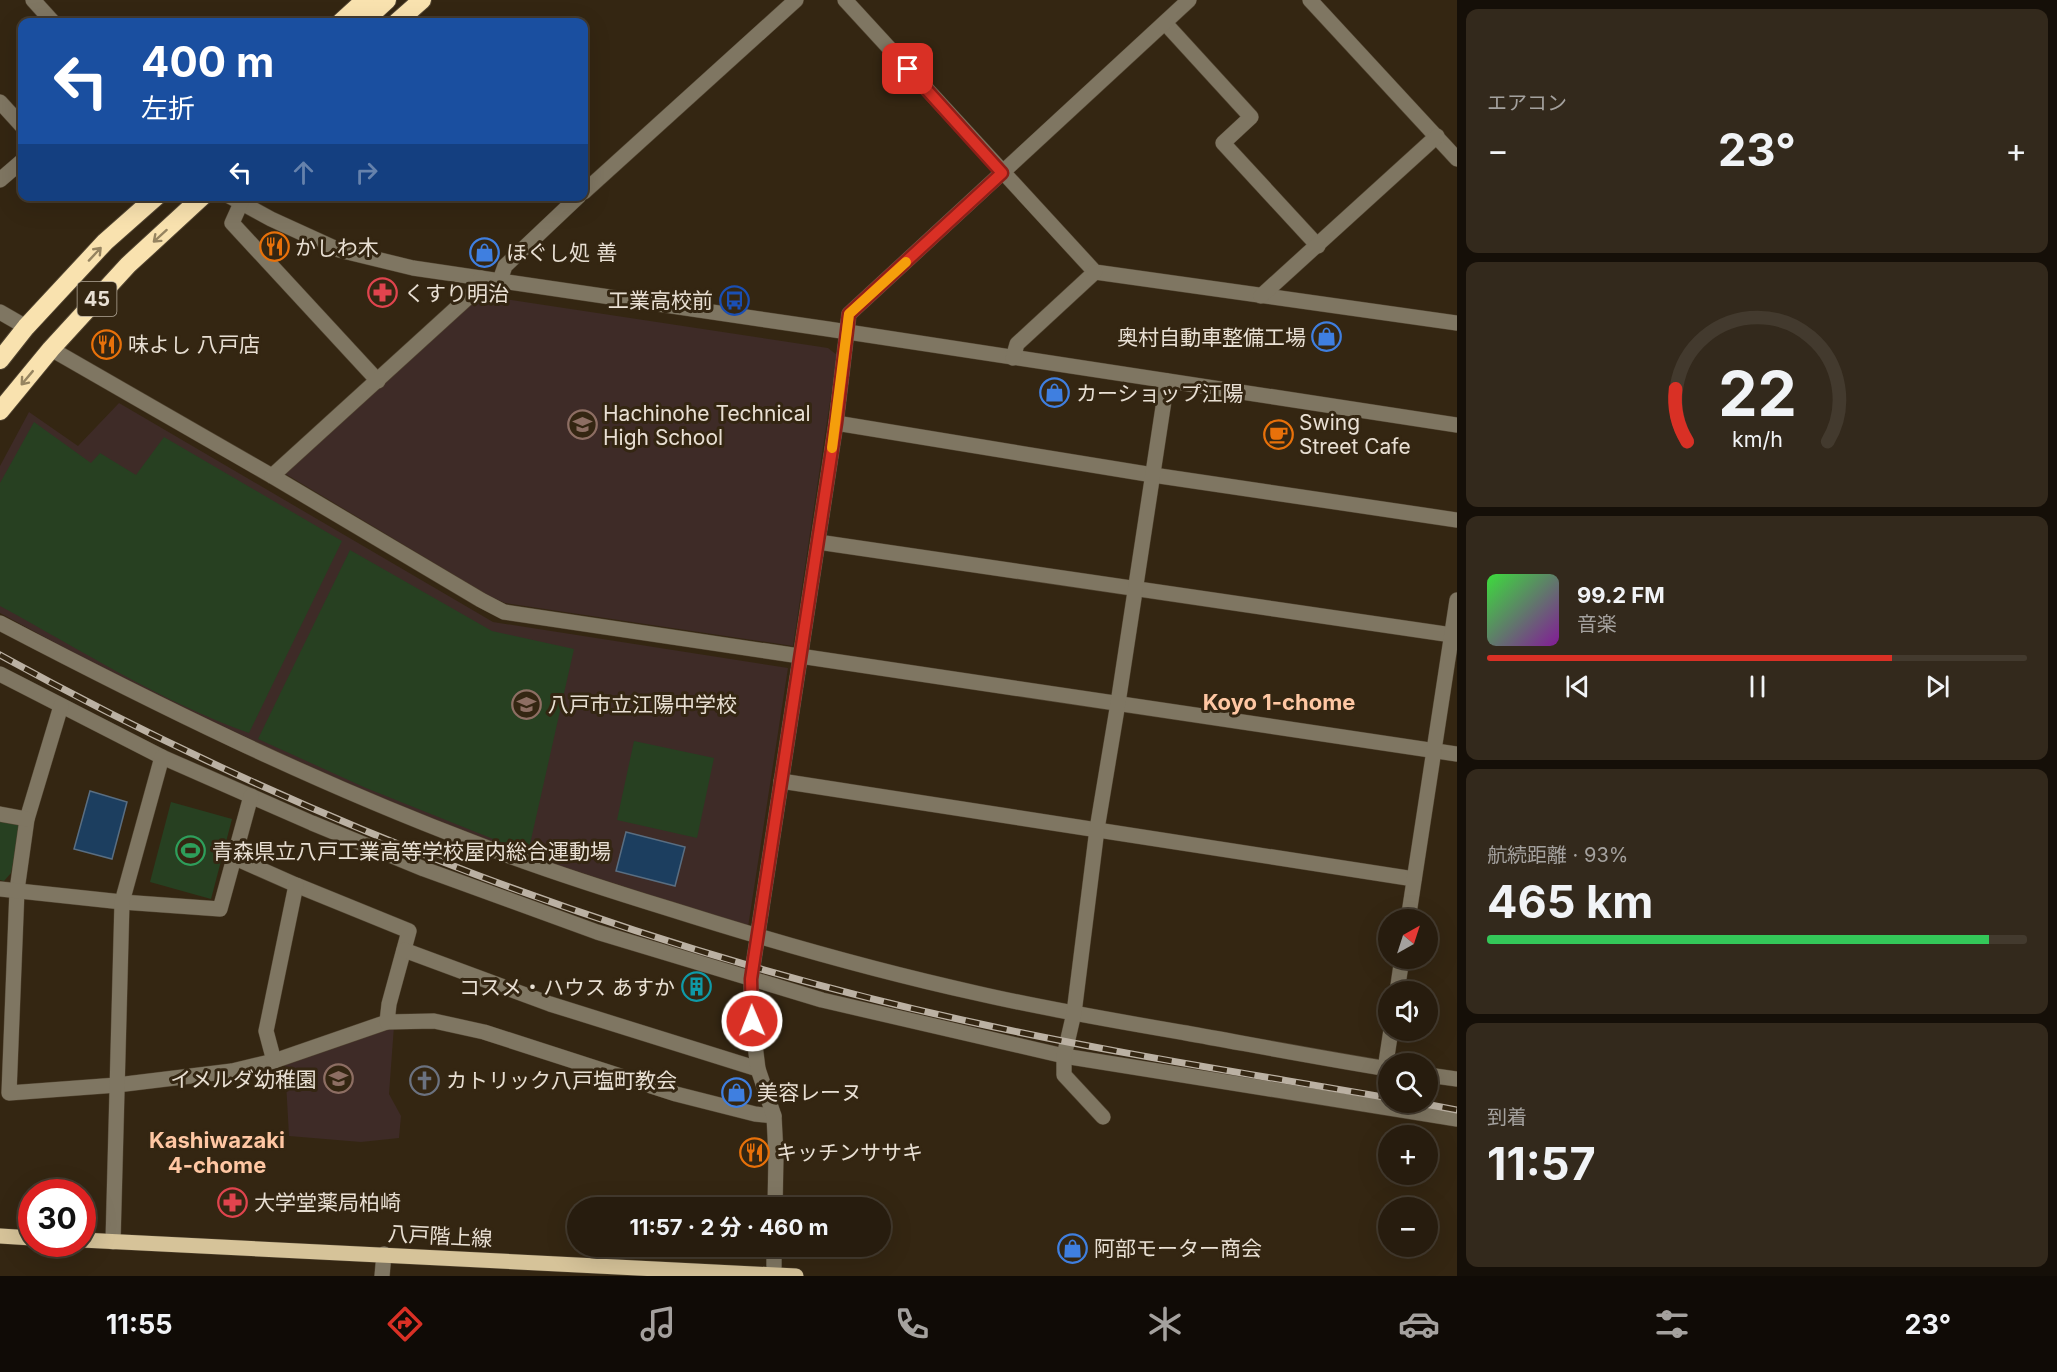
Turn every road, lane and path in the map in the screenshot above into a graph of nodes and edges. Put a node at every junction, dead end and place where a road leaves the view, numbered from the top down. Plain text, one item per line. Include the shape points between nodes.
1 (33, 0) edge
2 (365, 0) edge
3 (387, 0) edge
4 (422, 0) edge
5 (796, 0) edge
6 (845, 0) edge
7 (1189, 0) edge
8 (1310, 0) edge
9 (49, 18) edge
10 (345, 18) edge
11 (367, 18) edge
12 (402, 18) edge
13 (1165, 22) junction
14 (0, 102) edge
15 (18, 122) edge
16 (1437, 136) junction
17 (1457, 159) edge
18 (18, 164) edge
19 (1002, 173) junction
20 (0, 180) edge
21 (588, 188) edge
22 (151, 201) edge
23 (198, 201) edge
24 (235, 201) edge
25 (237, 201) edge
26 (574, 201) edge
27 (1318, 246) junction
28 (1095, 272) junction
29 (482, 278) junction
30 (500, 280) junction
31 (1261, 296) junction
32 (0, 312) edge
33 (1457, 323) edge
34 (26, 327) junction
35 (848, 332) junction
36 (51, 349) junction
37 (1013, 358) junction
38 (0, 360) edge
39 (378, 381) junction
40 (1167, 381) junction
41 (0, 411) edge
42 (836, 423) junction
43 (1457, 426) edge
44 (1153, 475) junction
45 (272, 476) junction
46 (1457, 520) edge
47 (818, 542) junction
48 (1136, 588) junction
49 (1457, 600) edge
50 (0, 623) edge
51 (1452, 635) junction
52 (801, 655) junction
53 (0, 674) edge
54 (1119, 703) junction
55 (61, 706) junction
56 (1434, 750) junction
57 (1457, 754) edge
58 (162, 757) junction
59 (781, 781) junction
60 (251, 796) junction
61 (0, 814) edge
62 (27, 819) junction
63 (1097, 829) junction
64 (235, 858) junction
65 (1414, 879) junction
66 (296, 885) junction
67 (0, 889) edge
68 (17, 890) junction
69 (122, 902) junction
70 (1410, 909) edge
71 (758, 937) junction
72 (404, 950) junction
73 (7, 952) edge
74 (751, 979) junction
75 (1074, 1013) junction
76 (387, 1022) junction
77 (1064, 1056) junction
78 (274, 1061) junction
79 (1378, 1067) edge
80 (758, 1069) junction
81 (1438, 1076) edge
82 (1457, 1079) edge
83 (117, 1085) junction
84 (774, 1116) junction
85 (1103, 1117) dead end
86 (1457, 1119) edge
87 (775, 1197) edge
88 (0, 1236) edge
89 (18, 1237) edge
90 (96, 1241) edge
91 (113, 1242) junction
92 (384, 1254) junction
93 (774, 1257) edge
94 (774, 1275) edge
95 (382, 1276) edge
96 (796, 1276) edge

1 - 9 street
2 - 10 highway
3 - 11 highway
4 - 12 highway
5 - 21 street
6 - 19 street
7 - 13 street
8 - 16 street
13 - 19 street
13 - 27 street via 1251,117 1223,143
14 - 15 street
16 - 17 street
16 - 27 street
18 - 20 street
19 - 28 street
19 - 35 street via 849,314
34 -> 22 highway, 45 via 105,242
23 -> 36 highway, 45 via 128,265
24 - 39 street via 232,223
25 - 29 street via 339,250 413,268
26 - 30 street via 505,266
27 - 31 street
28 - 31 street
28 - 37 street via 1017,344
29 - 30 street
29 - 39 street via 474,292
30 - 35 street
31 - 33 street
32 - 34 street
34 - 38 highway, 45
35 - 37 street
35 - 42 street
36 -> 41 highway, 45
36 - 45 street
37 - 40 street
39 - 45 street
40 - 43 street
40 - 44 street
42 - 44 street
42 - 47 street
44 - 46 street
44 - 48 street
45 - 52 street via 504,612
47 - 48 street
47 - 52 street
48 - 51 street
48 - 54 street
49 - 51 street
50 - 71 street via 180,716 385,808 530,863
51 - 56 street
52 - 54 street
52 - 59 street
53 - 55 street
54 - 56 street
54 - 63 street
55 - 58 street
55 - 62 street
56 - 57 street
56 - 65 street
58 - 60 street
58 - 69 street
59 - 63 street
59 - 71 street
60 - 64 street
60 - 74 street via 424,869 597,932
61 - 62 street
62 - 68 street
63 - 65 street
63 - 75 street
64 - 66 street
64 - 69 street via 220,909
65 - 70 street
66 - 72 street via 410,931
66 - 78 street via 266,1031
67 - 68 street
68 - 69 street
68 - 73 street
69 - 83 street
71 - 74 street
71 - 75 street via 852,964
72 - 76 street
72 - 80 street via 550,1004
73 - 83 street via 9,1093
74 - 77 street via 822,1000
74 - 80 street
75 - 77 street
75 - 79 street
76 - 78 street
76 - 84 street via 434,1021 484,1032 676,1094
77 - 85 street via 1064,1075
77 - 86 street
78 - 83 street via 232,1071
80 - 84 street
81 - 82 street
83 - 91 street
84 - 87 street
88 - 89 main road
90 - 91 main road, 八戸階上線
91 - 92 main road, 八戸階上線
92 - 94 main road, 八戸階上線
92 - 95 street
93 - 94 street
94 - 96 main road, 八戸階上線

